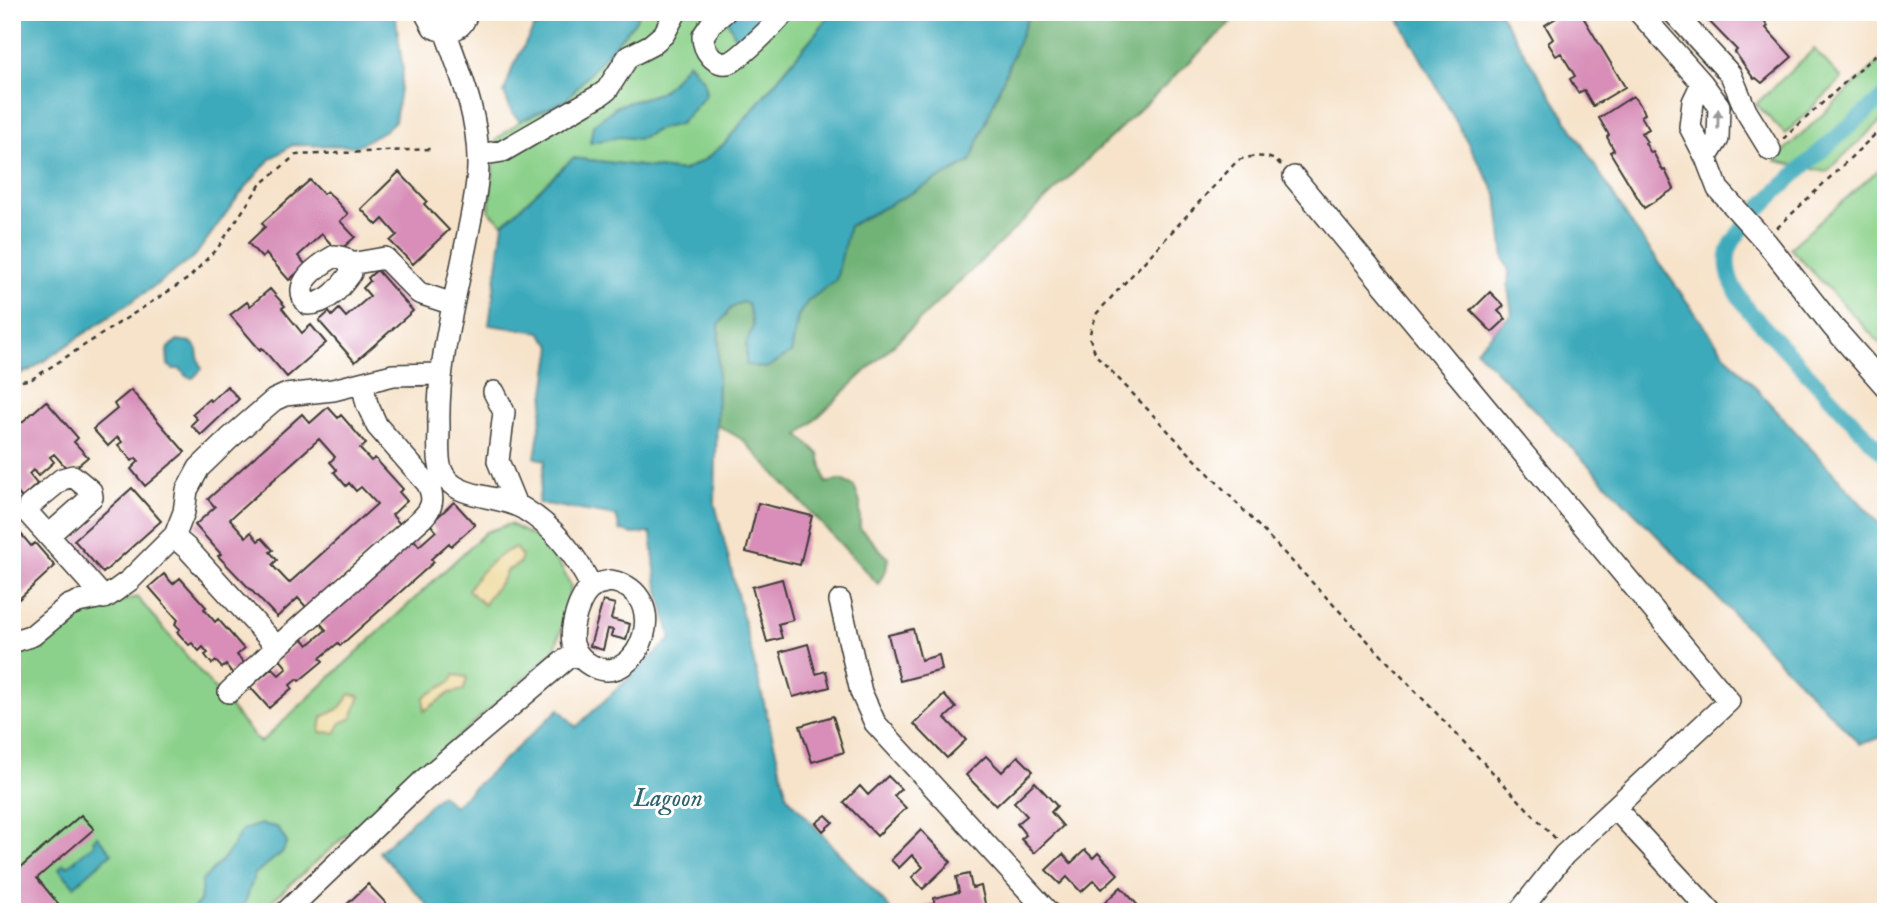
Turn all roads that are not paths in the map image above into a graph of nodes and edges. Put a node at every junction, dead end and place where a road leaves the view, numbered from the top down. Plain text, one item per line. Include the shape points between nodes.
1 (425, 12) edge
2 (467, 12) edge
3 (676, 12) edge
4 (725, 12) edge
5 (784, 12) edge
6 (1639, 12) edge
7 (1673, 12) edge
8 (446, 32) junction
9 (1770, 150) road end
10 (478, 155) junction
11 (1294, 177) road end
12 (350, 264) dead end
13 (453, 304) junction
14 (440, 374) junction
15 (362, 383) junction
16 (1886, 387) edge
17 (494, 392) dead end
18 (516, 505) junction
19 (49, 535) dead end
20 (174, 537) junction
21 (592, 588) junction
22 (104, 598) junction
23 (840, 601) dead end
24 (12, 642) edge
25 (276, 648) junction
26 (577, 653) junction
27 (229, 692) dead end
28 (1615, 808) junction
29 (286, 912) edge
30 (1048, 912) edge
31 (1519, 912) edge
32 (1711, 912) edge

1 - 8 street via 433,27
2 - 8 street via 458,28
3 - 10 street via 664,34 628,57 607,90 503,151
4 - 5 street via 703,36 710,55 723,63 735,60
6 - 16 street via 1718,106 1718,139 1706,158 1713,181
7 - 9 street via 1731,75
8 - 10 street via 471,102
10 - 13 street
11 - 28 street via 1729,701
12 - 13 street via 385,258 419,293
13 - 14 street
14 - 15 street via 393,374
14 - 18 street via 440,466 446,480 461,490
15 - 20 street via 285,396 266,406 199,468 187,490
15 - 25 street via 371,416 427,483 431,506
17 - 18 street via 504,412 498,461
18 - 21 street via 562,542 582,566
19 - 22 street
20 - 22 street via 130,580
20 - 25 street
21 - 26 street via 580,605 573,629
21 - 26 street via 611,581 625,584 645,605 646,621 633,657 617,669 599,669
22 - 24 street via 68,606 33,635
23 - 30 street via 861,692 875,723
25 - 27 street
26 - 29 street via 425,779
28 - 31 street via 1568,852
28 - 32 street

